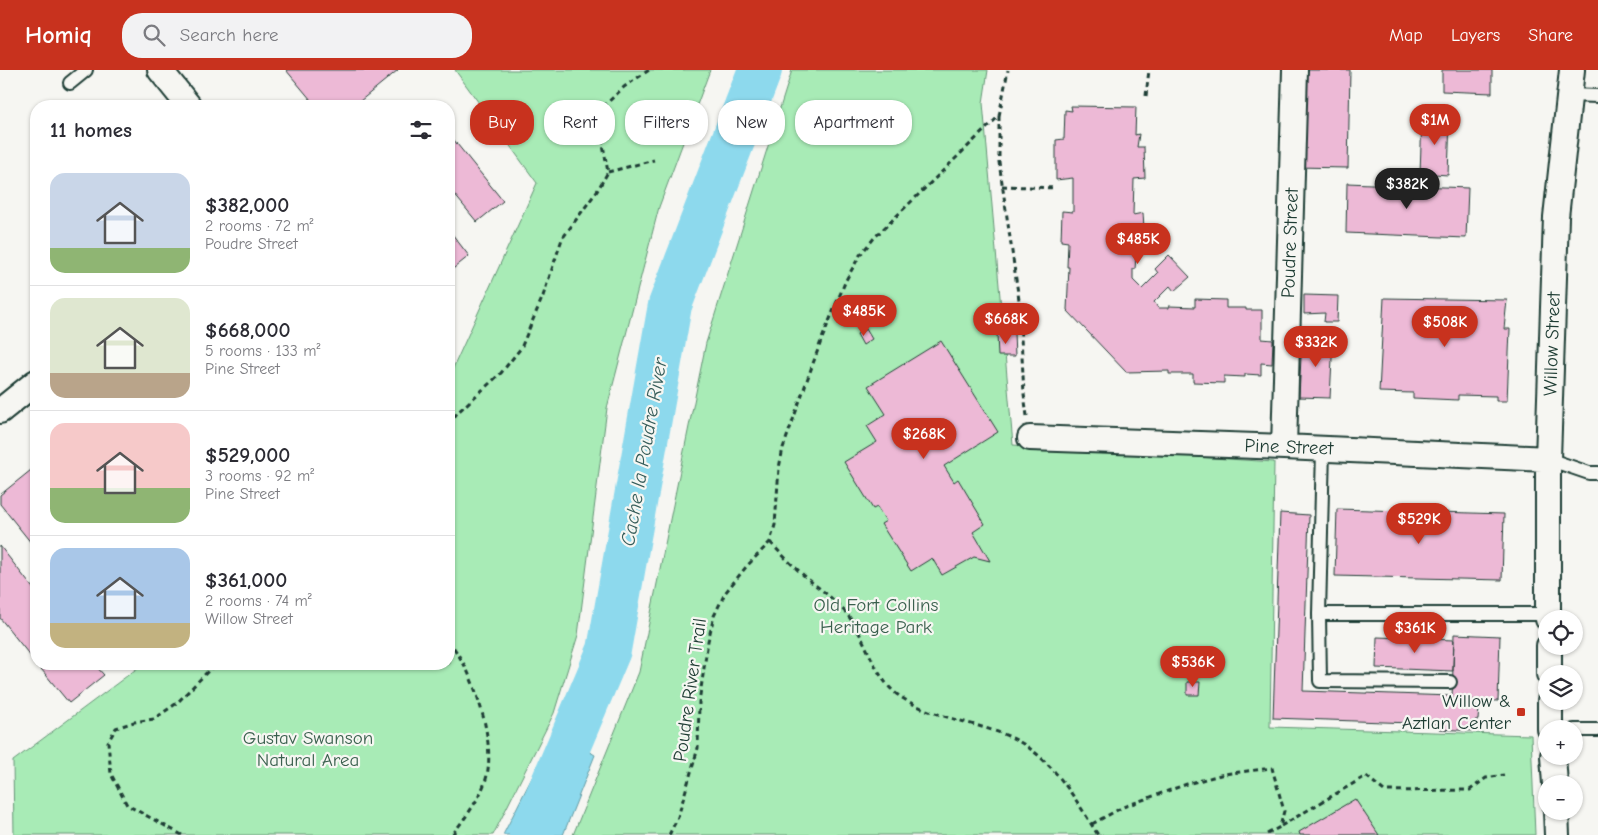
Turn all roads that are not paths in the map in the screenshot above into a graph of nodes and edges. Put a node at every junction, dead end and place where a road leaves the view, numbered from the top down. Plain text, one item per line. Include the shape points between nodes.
1 (86, 70) edge
2 (160, 70) edge
3 (1295, 70) edge
4 (1572, 70) edge
5 (70, 83) dead end
6 (1569, 95) junction
7 (1598, 96) edge
8 (183, 100) edge
9 (30, 387) edge
10 (0, 411) edge
11 (1030, 438) road end
12 (1284, 447) junction
13 (1323, 449) junction
14 (1548, 459) junction
15 (1598, 473) edge
16 (1548, 610) edge
17 (1319, 614) junction
18 (1538, 616) edge
19 (1450, 682) dead end
20 (1583, 730) edge
21 (1598, 730) edge
22 (1557, 820) edge
23 (1558, 835) edge

1 - 5 lane
2 - 8 street
3 - 12 street, Poudre Street
4 - 6 street, Willow Street
6 - 7 lane
6 - 14 street, Willow Street via 1556,217
9 - 10 street
11 - 12 street, Pine Street
12 - 13 street, Pine Street
13 - 14 street, Pine Street
13 - 17 lane
14 - 15 lane
14 - 16 street, Willow Street
17 - 18 lane
17 - 19 lane via 1320,681
20 - 21 lane
22 - 23 street

